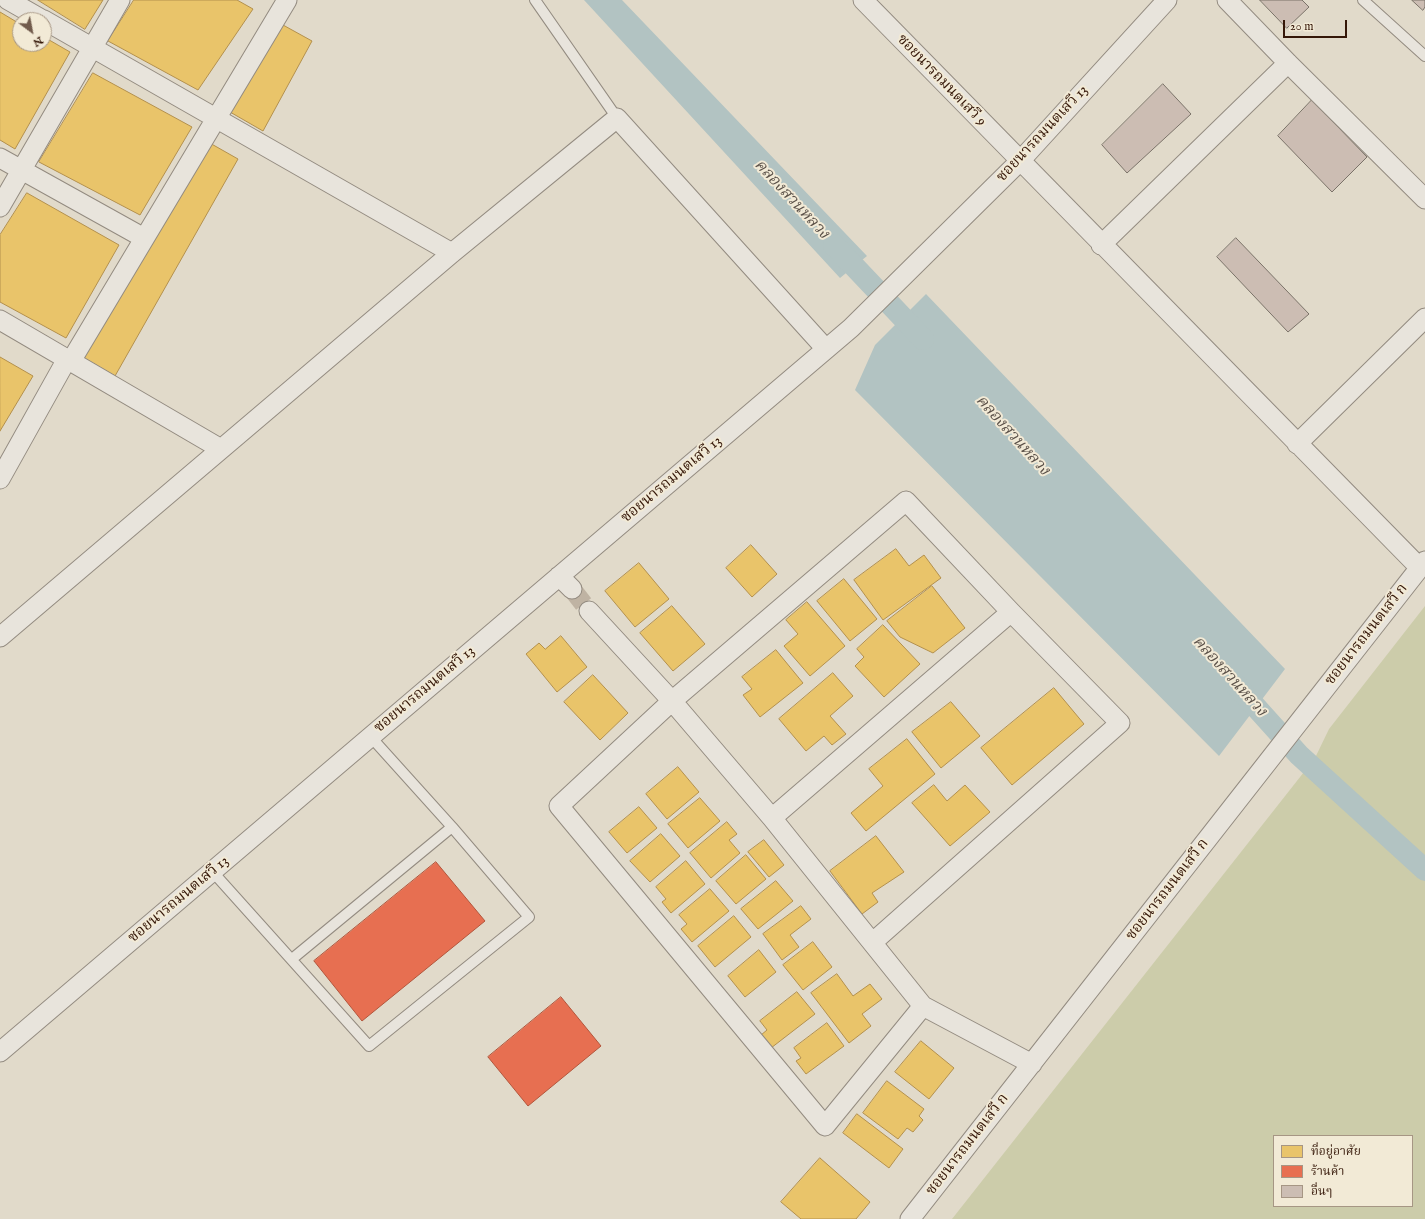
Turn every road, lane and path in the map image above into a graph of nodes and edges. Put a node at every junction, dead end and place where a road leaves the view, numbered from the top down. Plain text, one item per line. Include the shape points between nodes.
1 (8, 0) edge
2 (120, 0) edge
3 (287, 0) edge
4 (535, 0) edge
5 (863, 0) edge
6 (1168, 0) edge
7 (1227, 0) edge
8 (1363, 0) edge
9 (30, 12) edge
10 (52, 25) edge
11 (92, 48) junction
12 (1425, 56) edge
13 (1288, 64) junction
14 (215, 118) junction
15 (617, 118) junction
16 (0, 158) edge
17 (1020, 161) junction
18 (22, 170) junction
19 (1425, 199) edge
20 (0, 207) edge
21 (144, 238) junction
22 (1101, 245) junction
23 (452, 253) junction
24 (1425, 318) edge
25 (0, 320) edge
26 (826, 349) junction
27 (69, 360) junction
28 (1297, 444) junction
29 (221, 449) junction
30 (0, 479) edge
31 (1422, 564) edge
32 (560, 576) junction
33 (572, 590) tunnel mouth
34 (589, 611) tunnel mouth
35 (1011, 612) junction
36 (0, 637) edge
37 (672, 701) junction
38 (370, 736) junction
39 (772, 818) junction
40 (452, 827) junction
41 (212, 871) junction
42 (873, 942) junction
43 (292, 960) junction
44 (923, 1006) junction
45 (0, 1052) edge
46 (1032, 1064) junction
47 (910, 1219) edge

1 - 9 street
2 - 11 street
3 - 14 street
4 - 15 lane
5 - 17 street, ซอยนารถมนตเสวี 9
6 - 17 street, ซอยนารถมนตเสวี 13
7 - 13 street
8 - 12 lane
10 - 11 street
11 - 14 street
11 - 18 street
13 - 19 street
13 - 22 street
14 - 21 street
14 - 23 street
15 - 23 street
15 - 26 street
16 - 18 street
17 - 22 street, ซอยนารถมนตเสวี 9
17 - 26 street, ซอยนารถมนตเสวี 13 via 851,328
18 - 20 street
18 - 21 street
21 - 27 street
22 - 28 street, ซอยนารถมนตเสวี 9
23 - 29 street
24 - 28 street
25 - 27 street
26 - 32 street, ซอยนารถมนตเสวี 13
27 - 29 street
27 - 30 street
28 - 31 street, ซอยนารถมนตเสวี 9
29 - 36 street
31 - 46 street, ซอยนารถมนตเสวี ก
32 - 33 street
32 - 38 street, ซอยนารถมนตเสวี 13
34 - 37 street
35 - 37 street via 906,501
35 - 39 street
35 - 42 street via 1120,723
37 - 39 street
37 - 44 street via 559,806 824,1126
38 - 40 lane
38 - 41 street, ซอยนารถมนตเสวี 13
39 - 42 street
40 - 43 lane
40 - 43 lane via 529,918 369,1046
41 - 43 lane
41 - 45 street, ซอยนารถมนตเสวี 13
42 - 44 street
44 - 46 street
46 - 47 street, ซอยนารถมนตเสวี ก

